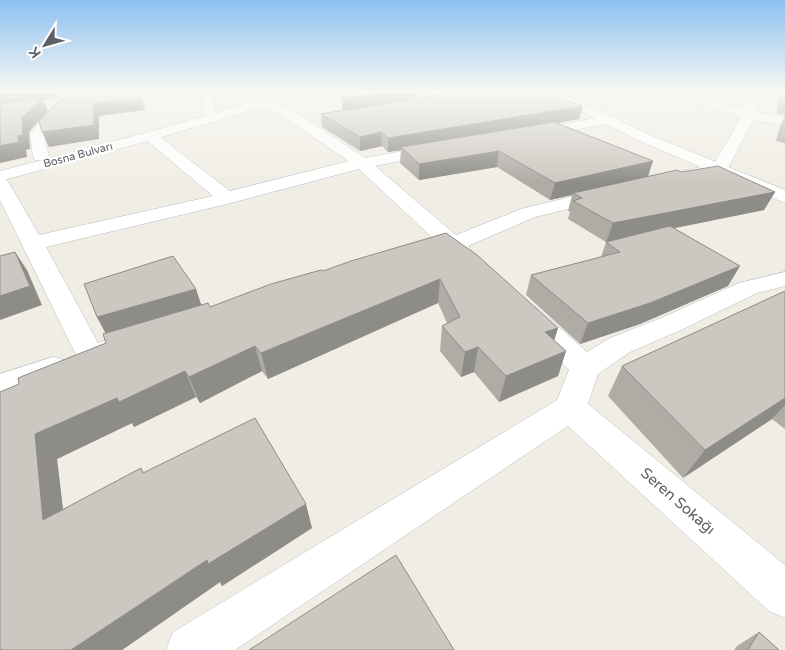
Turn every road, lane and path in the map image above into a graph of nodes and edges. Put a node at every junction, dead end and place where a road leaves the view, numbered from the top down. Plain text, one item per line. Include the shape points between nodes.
1 (45, 122) edge
2 (170, 122) edge
3 (193, 122) edge
4 (314, 122) edge
5 (594, 122) edge
6 (613, 122) edge
7 (745, 122) edge
8 (150, 136) junction
9 (515, 136) edge
10 (449, 148) edge
11 (41, 157) junction
12 (362, 163) junction
13 (0, 167) edge
14 (720, 168) junction
15 (0, 176) edge
16 (665, 180) edge
17 (0, 183) edge
18 (628, 189) edge
19 (785, 197) edge
20 (227, 198) junction
21 (33, 243) junction
22 (453, 244) junction
23 (405, 259) edge
24 (481, 270) edge
25 (785, 279) edge
26 (508, 296) edge
27 (138, 341) edge
28 (90, 356) junction
29 (585, 368) junction
30 (0, 386) edge
31 (570, 408) junction
32 (785, 595) edge
33 (191, 650) edge

1 - 11 street via 36,133
2 - 11 street, Bosna Bulvarı
3 - 8 street, Bosna Bulvarı
4 - 12 street
5 - 9 street
6 - 14 street
7 - 14 street
8 - 15 street, Bosna Bulvarı
8 - 20 street
10 - 12 street
11 - 13 street, Bosna Bulvarı
12 - 20 street
12 - 22 street
14 - 16 street
14 - 19 street
17 - 21 street
18 - 22 street via 528,213
20 - 21 street
21 - 28 street
22 - 23 street
22 - 24 street
25 - 29 street via 748,288 620,345
26 - 29 street
27 - 28 street
28 - 30 street
29 - 31 street
31 - 32 street, Seren Sokağı
31 - 33 street

